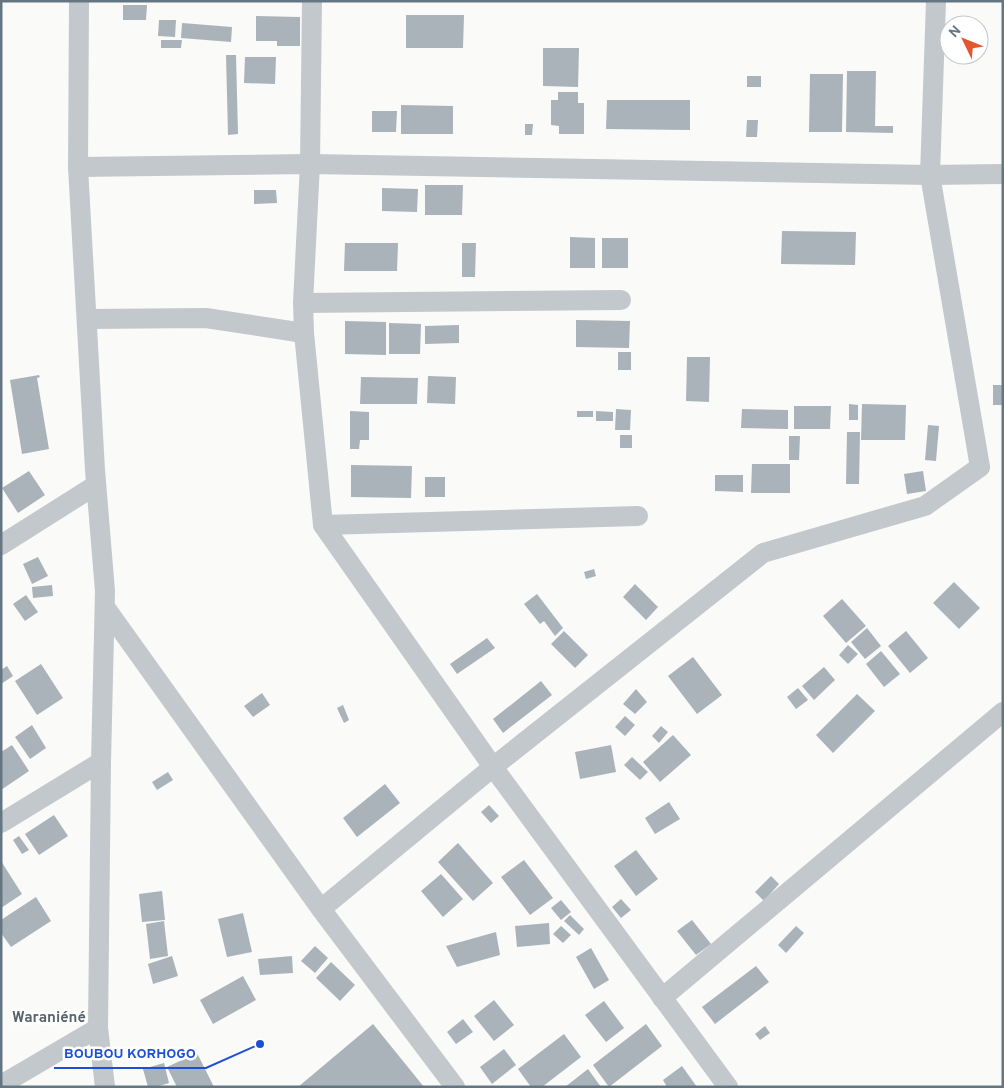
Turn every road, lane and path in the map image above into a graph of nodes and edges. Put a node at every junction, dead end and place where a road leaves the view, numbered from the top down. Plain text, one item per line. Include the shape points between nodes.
1 (79, 1) edge
2 (312, 1) edge
3 (936, 1) edge
4 (310, 164) junction
5 (78, 167) junction
6 (1003, 174) edge
7 (930, 175) junction
8 (621, 300) dead end
9 (303, 303) junction
10 (86, 319) junction
11 (304, 333) junction
12 (96, 485) junction
13 (638, 516) dead end
14 (323, 525) junction
15 (1, 545) edge
16 (105, 607) junction
17 (1003, 712) edge
18 (101, 762) junction
19 (493, 766) junction
20 (1, 823) edge
21 (321, 909) junction
22 (662, 998) junction
23 (98, 1028) junction
24 (1, 1086) edge
25 (105, 1087) edge
26 (455, 1087) edge
27 (728, 1087) edge

1 - 5 street
2 - 4 street
3 - 7 street
4 - 5 street
4 - 7 street
4 - 9 street
5 - 10 street
6 - 7 street
7 - 19 street via 980,467 925,506 763,553
8 - 9 street
9 - 11 street
10 - 11 street via 206,318
10 - 12 street
11 - 14 street
12 - 15 street
12 - 16 street
13 - 14 street
14 - 19 street
16 - 18 street
16 - 21 street
17 - 22 street
18 - 20 street
18 - 23 street
19 - 21 street
19 - 22 street
21 - 26 street
22 - 27 street
23 - 24 street
23 - 25 street

